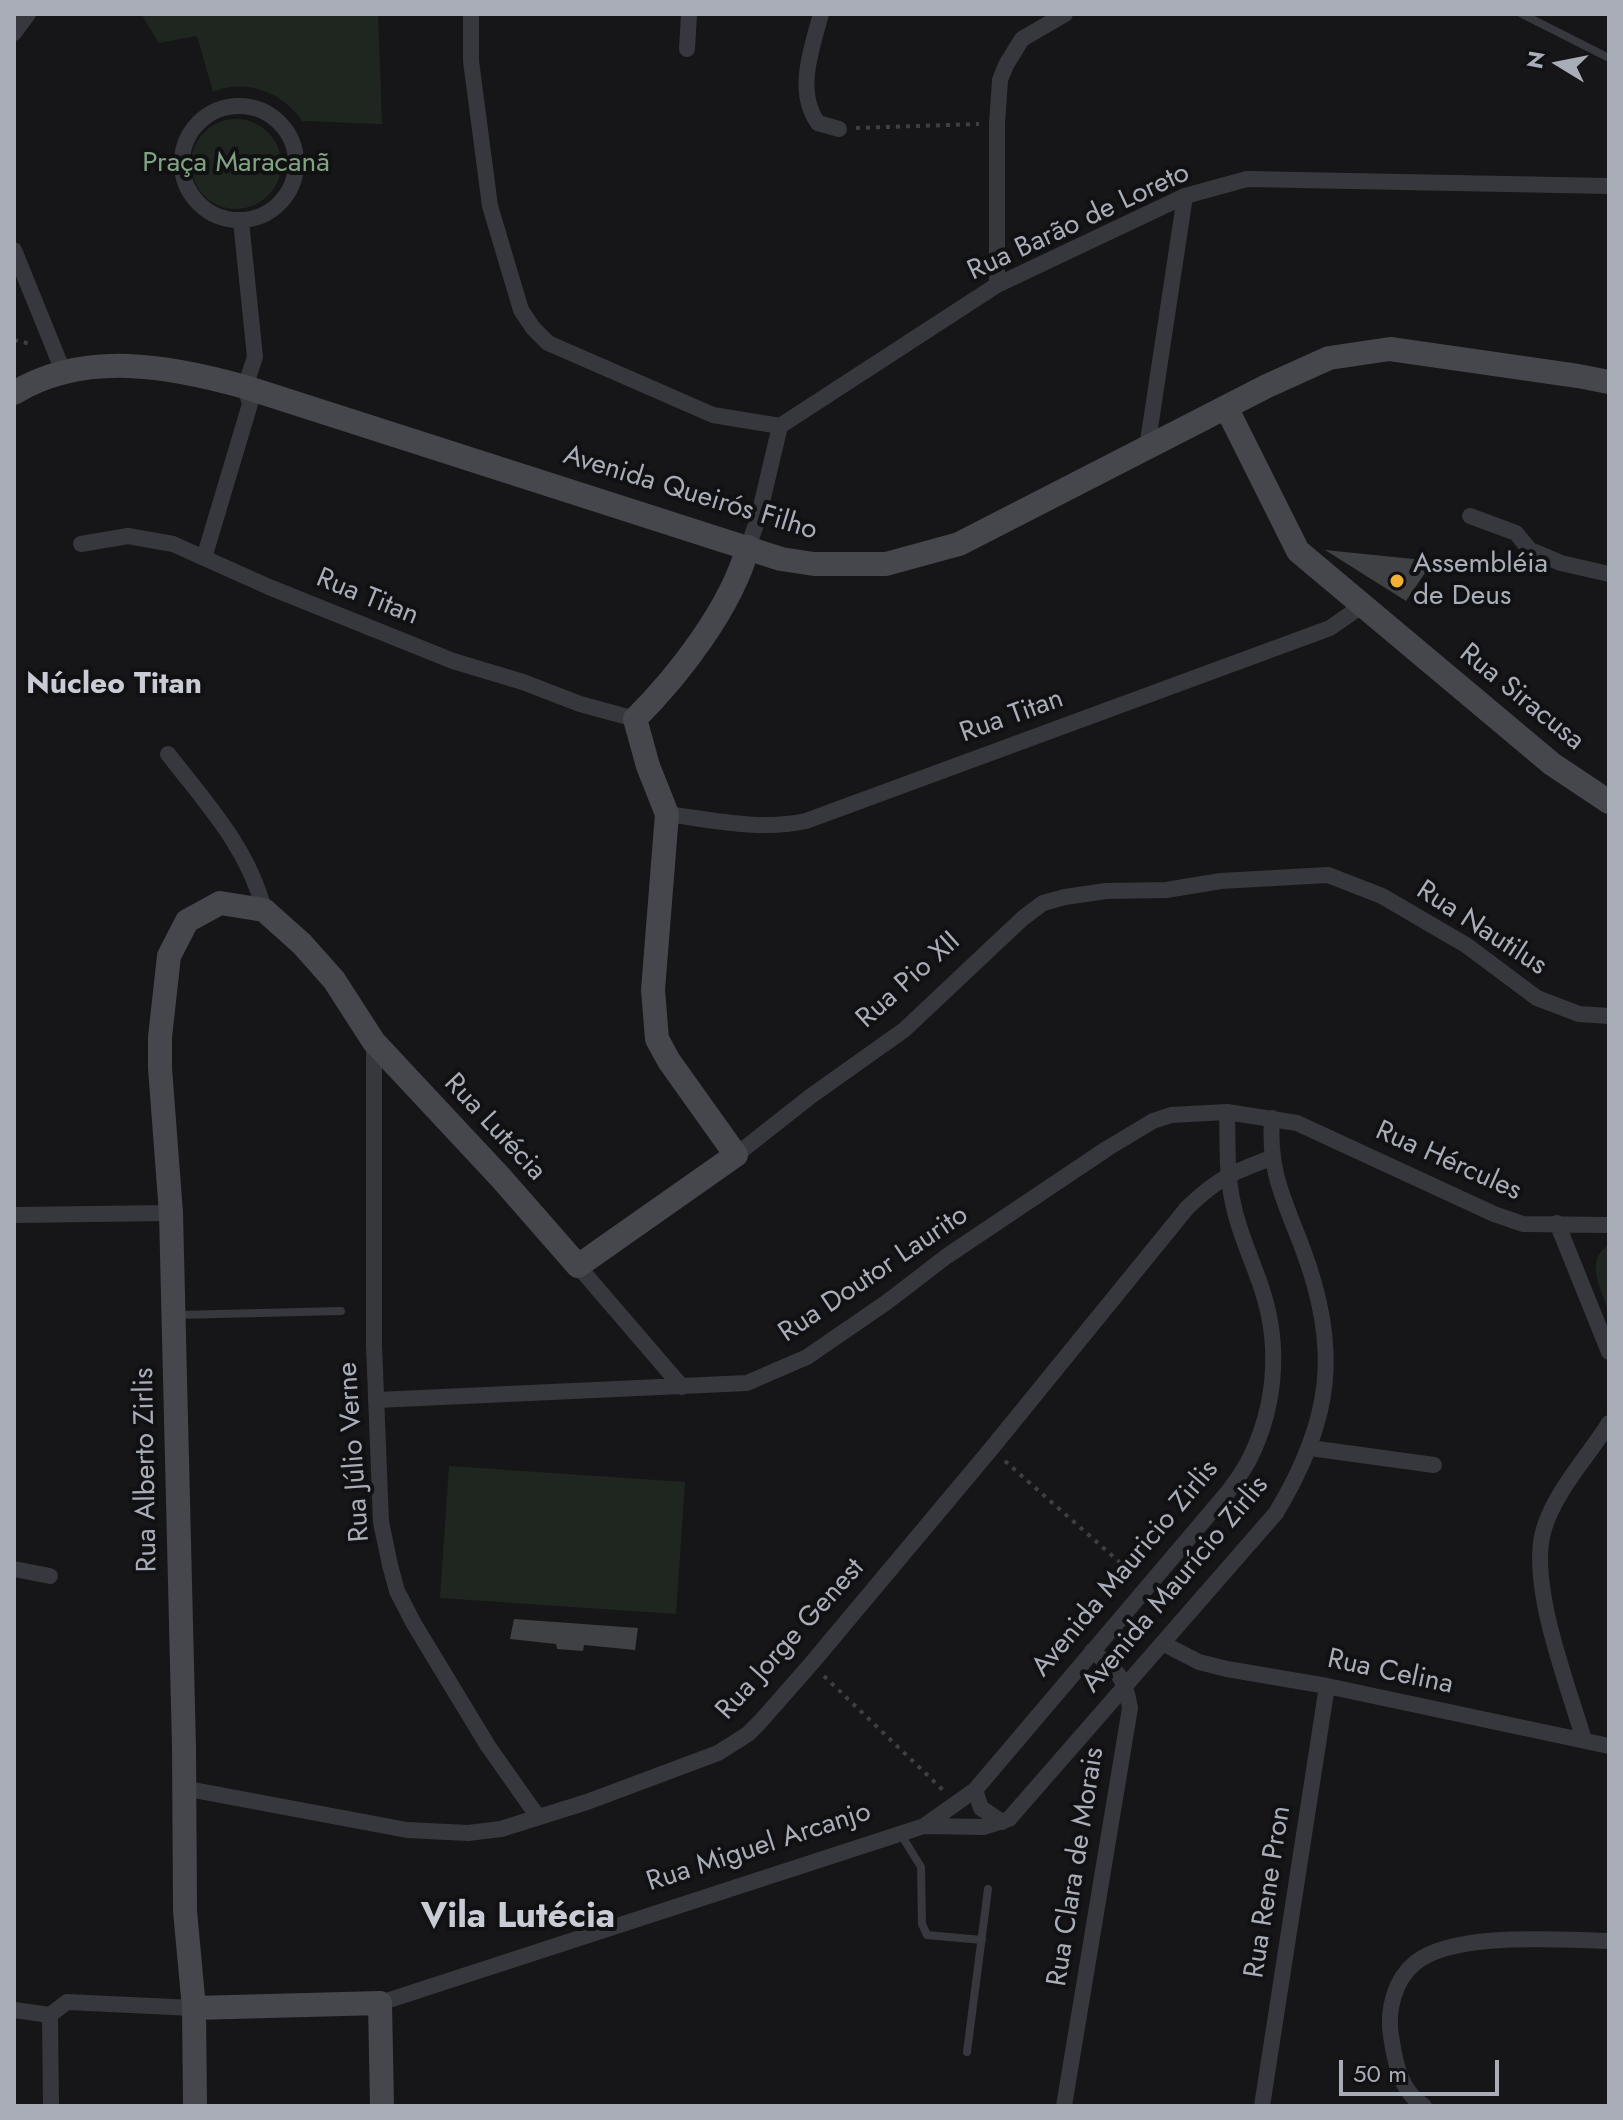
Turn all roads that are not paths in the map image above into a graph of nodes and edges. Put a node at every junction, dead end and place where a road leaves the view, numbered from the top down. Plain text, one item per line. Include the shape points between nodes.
1 (28, 14) edge
2 (471, 14) edge
3 (689, 14) edge
4 (821, 14) edge
5 (1065, 14) edge
6 (1522, 14) edge
7 (14, 33) edge
8 (687, 49) dead end
9 (1609, 58) edge
10 (839, 129) road end
11 (1609, 186) edge
12 (1185, 196) junction
13 (241, 221) junction
14 (14, 250) edge
15 (997, 285) junction
16 (63, 371) junction
17 (1609, 382) edge
18 (245, 387) junction
19 (14, 393) edge
20 (1226, 407) junction
21 (780, 426) junction
22 (1147, 448) junction
23 (1470, 516) dead end
24 (81, 544) dead end
25 (748, 547) junction
26 (204, 558) junction
27 (1609, 574) edge
28 (1363, 605) junction
29 (635, 719) junction
30 (168, 754) dead end
31 (1609, 802) edge
32 (667, 814) junction
33 (1328, 875) joint
34 (264, 910) junction
35 (1609, 1016) edge
36 (374, 1042) junction
37 (1227, 1112) junction
38 (1272, 1118) junction
39 (736, 1155) junction
40 (1271, 1158) junction
41 (1228, 1174) junction
42 (171, 1213) junction
43 (14, 1215) edge
44 (1557, 1223) junction
45 (1609, 1225) edge
46 (578, 1266) junction
47 (341, 1311) dead end
48 (174, 1315) junction
49 (1609, 1352) edge
50 (682, 1387) junction
51 (377, 1400) junction
52 (1609, 1423) edge
53 (1310, 1448) junction
54 (1434, 1465) dead end
55 (14, 1569) edge
56 (50, 1576) dead end
57 (1164, 1644) junction
58 (1092, 1651) junction
59 (1327, 1686) junction
60 (1126, 1687) junction
61 (1584, 1740) junction
62 (1609, 1746) edge
63 (183, 1788) junction
64 (975, 1790) junction
65 (538, 1817) junction
66 (1002, 1822) junction
67 (924, 1826) junction
68 (900, 1833) junction
69 (988, 1889) dead end
70 (982, 1940) junction
71 (1609, 1941) edge
72 (380, 2003) junction
73 (194, 2008) junction
74 (14, 2010) edge
75 (50, 2015) junction
76 (967, 2052) dead end
77 (51, 2106) edge
78 (195, 2106) edge
79 (382, 2106) edge
80 (1064, 2106) edge
81 (1262, 2106) edge
82 (1424, 2106) edge

1 - 7 street
2 - 21 street via 474,85 490,206 521,310 533,328 548,343 713,415
3 - 8 street
4 - 10 street via 807,66 808,97 818,123
5 - 15 street via 1022,39 1000,80
6 - 9 lane
11 - 12 street, Rua Barão de Loreto via 1247,179
12 - 15 street, Rua Barão de Loreto
12 - 22 street
13 - 13 street via 276,207 295,175 296,156 290,138 272,117 246,106 227,107 195,126 182,161 192,197 206,210
13 - 18 street via 255,357
14 - 16 street
15 - 21 street, Rua Barão de Loreto
16 - 18 street, Avenida Queirós Filho via 150,367
16 - 19 street, Avenida Queirós Filho
17 - 20 street, Avenida Queirós Filho via 1390,349 1329,358
18 - 25 street, Avenida Queirós Filho
18 - 26 street via 250,404
20 - 22 street, Avenida Queirós Filho
20 - 28 street, Rua Siracusa via 1298,551
21 - 25 street
22 - 25 street, Avenida Queirós Filho via 959,544 886,564 803,562
23 - 27 street via 1516,533 1530,550 1551,559
24 - 26 street, Rua Titan via 128,536 173,544
25 - 29 street via 742,569 713,620
26 - 29 street, Rua Titan via 453,661
28 - 31 street, Rua Siracusa via 1552,764
28 - 32 street, Rua Titan via 1330,628 806,821 756,825
29 - 32 street
30 - 34 street via 247,860
32 - 39 street via 653,990 657,1039
33 - 35 street, Rua Nautilus via 1370,890 1422,919 1537,998 1579,1014
33 - 39 street, Rua Pio XII via 1106,891 1043,903 904,1030
34 - 36 street, Rua Lutécia via 334,980
34 - 42 street, Rua Alberto Zirlis via 220,903 200,911 187,921 169,956 160,1068
36 - 46 street, Rua Lutécia
36 - 51 street, Rua Júlio Verne
37 - 38 street
37 - 41 street, Avenida Mauricio Zirlis
37 - 50 street, Rua Doutor Laurito via 1153,1121 947,1256 807,1357 747,1383
38 - 40 street, Avenida Maurício Zirlis
38 - 44 street, Rua Hércules via 1317,1130 1494,1214 1523,1224
39 - 46 street, Rua Pio XII
40 - 41 street, Rua Jorge Genest
40 - 53 street, Avenida Maurício Zirlis via 1314,1278 1327,1340 1327,1375
41 - 58 street, Avenida Mauricio Zirlis via 1274,1332 1270,1396 1251,1457 1236,1480
41 - 65 street, Rua Jorge Genest via 1187,1208 748,1734 718,1753
42 - 43 street
42 - 48 street, Rua Alberto Zirlis
44 - 45 street, Rua Hércules
44 - 49 street
46 - 50 street, Rua Lutécia
47 - 48 lane
48 - 63 street, Rua Alberto Zirlis
50 - 51 street, Rua Doutor Laurito
51 - 65 street, Rua Júlio Verne via 381,1522 397,1591 461,1704
52 - 61 street via 1551,1512 1539,1557 1548,1615
53 - 54 street
53 - 57 street, Avenida Maurício Zirlis via 1276,1513
55 - 56 street
57 - 59 street, Rua Celina via 1199,1662
57 - 60 street, Avenida Maurício Zirlis
58 - 60 street via 1116,1669
58 - 64 street, Avenida Mauricio Zirlis
59 - 61 street, Rua Celina
59 - 81 street, Rua Rene Pron
60 - 66 street, Avenida Maurício Zirlis
60 - 80 street, Rua Clara de Morais via 1130,1708
61 - 62 street, Rua Celina
63 - 65 street, Rua Jorge Genest via 407,1830 468,1833
63 - 73 street, Rua Alberto Zirlis via 185,1911
64 - 66 street via 981,1808
64 - 67 street, Avenida Mauricio Zirlis
66 - 67 street via 984,1827
67 - 68 street, Rua Miguel Arcanjo
68 - 70 lane via 921,1867 922,1924 927,1935
68 - 72 street, Rua Miguel Arcanjo
69 - 70 lane
70 - 76 lane
71 - 82 street via 1468,1944 1414,1963 1392,1998 1389,2024 1404,2086
72 - 73 street, Rua Miguel Arcanjo
72 - 79 street
73 - 75 street via 67,2002
73 - 78 street, Rua Alberto Zirlis
74 - 75 street
75 - 77 street

